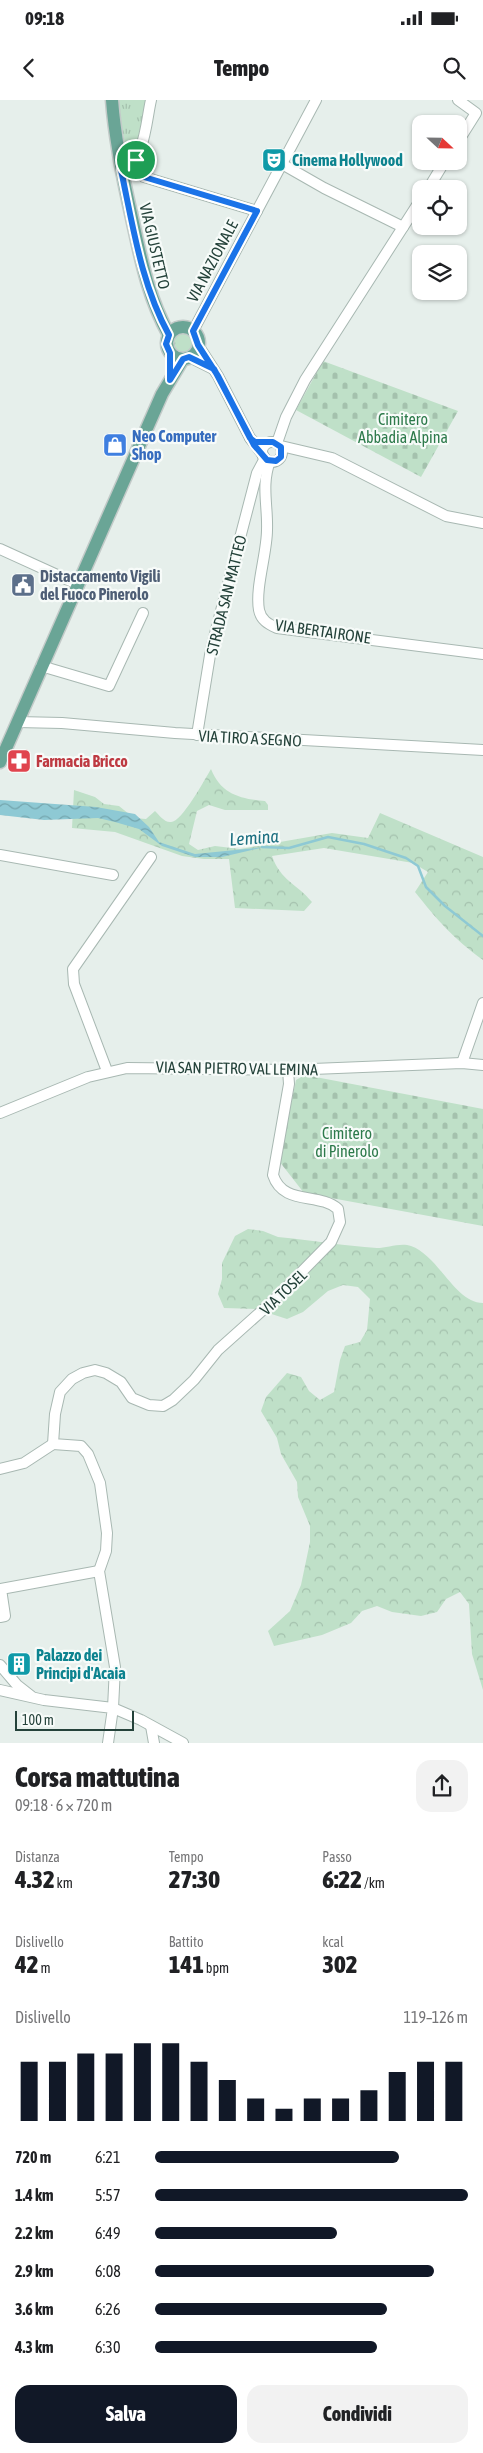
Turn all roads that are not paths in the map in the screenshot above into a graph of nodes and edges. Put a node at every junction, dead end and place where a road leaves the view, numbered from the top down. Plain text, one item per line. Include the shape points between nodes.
1 (112, 100) edge
2 (151, 100) edge
3 (316, 100) edge
4 (458, 100) edge
5 (468, 126) edge
6 (136, 160) junction
7 (282, 164) junction
8 (121, 170) junction
9 (257, 211) junction
10 (412, 212) edge
11 (403, 227) junction
12 (193, 331) junction
13 (172, 332) junction
14 (198, 345) junction
15 (170, 353) junction
16 (186, 358) junction
17 (214, 369) junction
18 (170, 380) junction
19 (250, 438) junction
20 (275, 444) junction
21 (266, 458) junction
22 (483, 522) edge
23 (0, 549) edge
24 (77, 584) junction
25 (143, 613) dead end
26 (483, 654) edge
27 (41, 666) junction
28 (18, 722) junction
29 (197, 735) junction
30 (483, 750) edge
31 (0, 762) edge
32 (0, 855) edge
33 (151, 857) dead end
34 (113, 875) dead end
35 (483, 1003) edge
36 (462, 1063) junction
37 (483, 1065) edge
38 (288, 1070) junction
39 (107, 1071) junction
40 (0, 1113) edge
41 (53, 1444) junction
42 (0, 1469) edge
43 (99, 1571) junction
44 (1, 1589) edge
45 (2, 1616) edge
46 (0, 1665) edge
47 (0, 1690) edge
48 (33, 1698) junction
49 (113, 1708) junction
50 (151, 1726) junction
51 (108, 1743) edge
52 (154, 1743) edge
53 (183, 1743) edge

1 - 8 main road, VIA GIUSTETTO
2 - 6 street
3 - 7 street, VIA NAZIONALE
4 - 5 street via 476,113
6 - 8 street
6 - 9 street via 144,177
7 - 9 street, VIA NAZIONALE
7 - 11 street
8 - 13 main road, VIA GIUSTETTO via 155,310
9 - 12 street, VIA NAZIONALE
10 - 11 street
11 - 20 street via 305,380
12 - 13 main road via 187,327
12 - 14 main road
13 - 15 main road via 166,344
14 - 16 main road
14 - 17 street
15 - 16 main road
15 - 18 main road
16 - 17 street
16 - 18 main road
17 - 19 street
18 - 24 main road
19 - 20 street via 255,442
19 - 21 street
20 - 21 street via 263,449
20 - 21 street via 281,457 276,461
20 - 22 street via 332,458 446,516
21 - 26 street, VIA BERTAIRONE via 264,493 268,530 259,607 265,622 277,628
21 - 29 street, STRADA SAN MATTEO via 257,473 214,640
23 - 24 street
24 - 27 main road
25 - 27 street via 109,686
27 - 28 main road
28 - 29 street, VIA TIRO A SEGNO
28 - 31 main road
29 - 30 street, VIA TIRO A SEGNO
32 - 34 street
33 - 39 street via 73,969 74,984
35 - 36 street
36 - 37 street, VIA SAN PIETRO VAL LEMINA
36 - 38 street, VIA SAN PIETRO VAL LEMINA
38 - 39 street, VIA SAN PIETRO VAL LEMINA via 148,1067
38 - 41 street, VIA TOSEL via 290,1084 273,1175 275,1182 293,1196 330,1203 338,1209 340,1222 331,1242 274,1300 218,1350 194,1380 163,1406 132,1398 121,1382 106,1373 95,1370 72,1379 60,1392
39 - 40 street, VIA SAN PIETRO VAL LEMINA
41 - 42 street via 24,1463
41 - 43 street via 85,1449 100,1483 107,1533 106,1551
43 - 44 street
43 - 49 street via 115,1667
44 - 45 street
46 - 48 street
47 - 48 street
48 - 49 street
49 - 50 street
49 - 51 street
50 - 52 street
50 - 53 street

